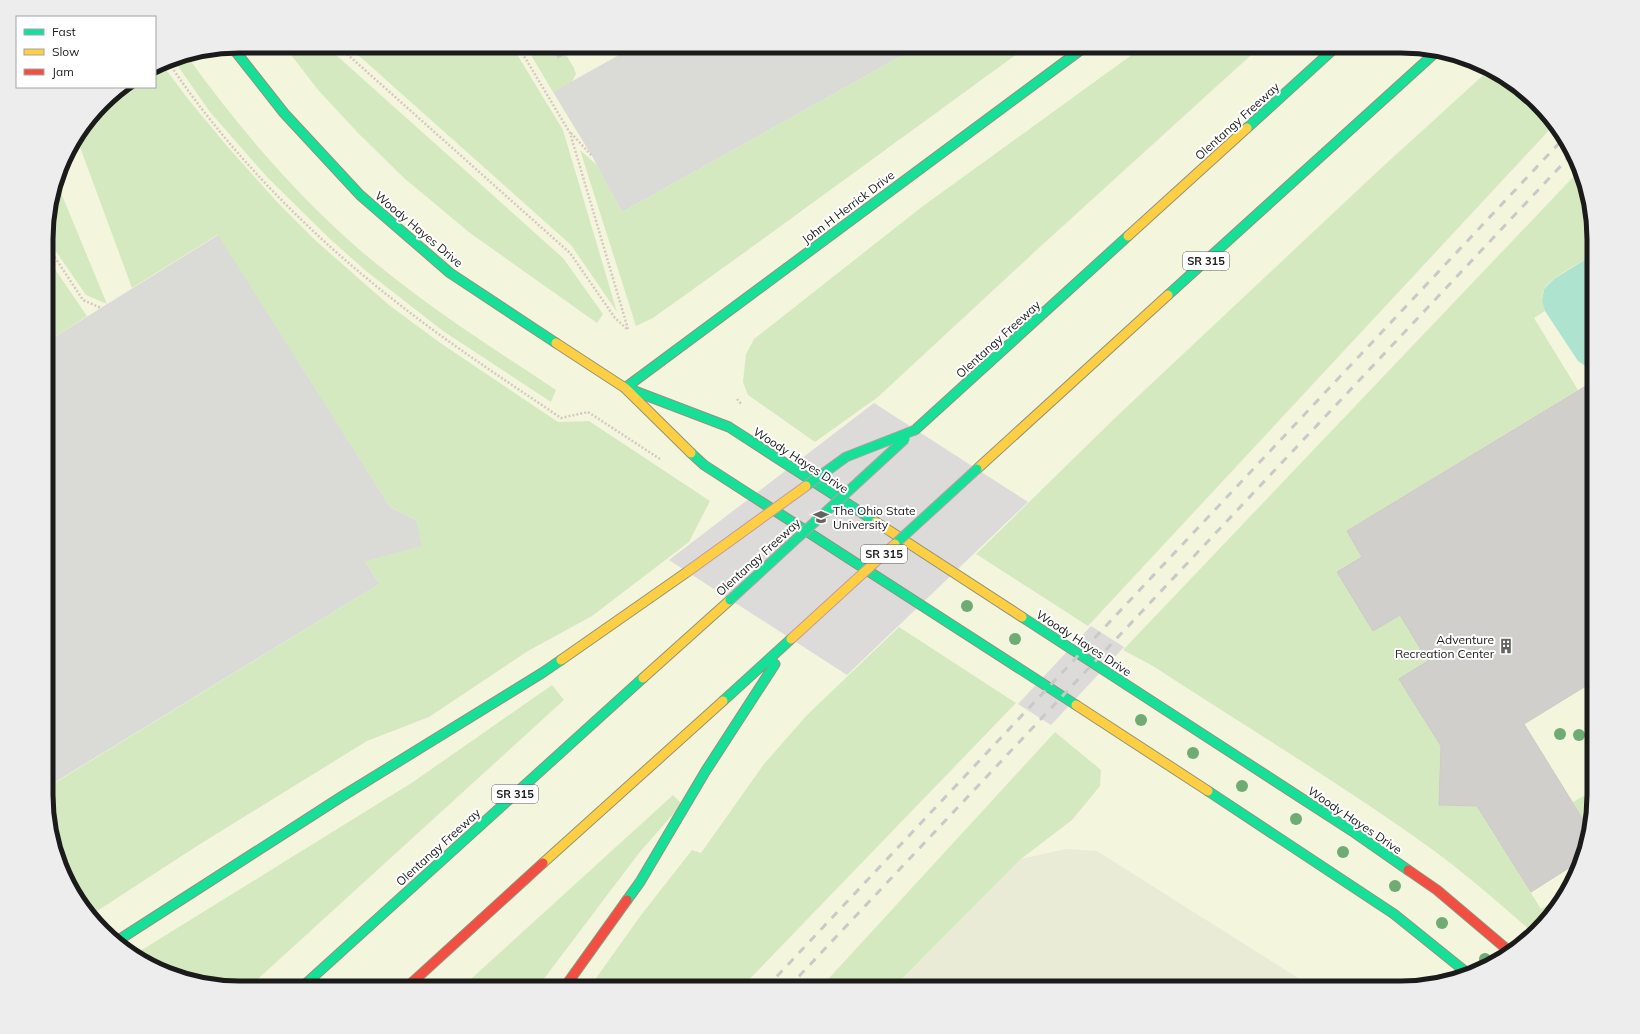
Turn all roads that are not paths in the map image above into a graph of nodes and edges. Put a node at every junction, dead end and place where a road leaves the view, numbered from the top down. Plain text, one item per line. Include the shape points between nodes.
1 (237, 53) edge
2 (1077, 53) edge
3 (1330, 53) edge
4 (1432, 56) edge
5 (625, 388) junction
6 (915, 430) junction
7 (791, 639) junction
8 (121, 939) edge
9 (1506, 949) edge
10 (1464, 970) edge
11 (309, 981) edge
12 (414, 981) edge
13 (569, 981) edge

1 - 5 main road, Woody Hayes Drive via 284,113 360,195 450,273
2 - 5 main road, John H Herrick Drive
3 - 6 main road, Olentangy Freeway / SR 315
4 - 7 main road, SR 315, bridge
5 - 9 main road, Woody Hayes Drive via 729,428 1356,833 1437,890
5 - 10 main road, Woody Hayes Drive via 704,465 1114,729 1394,914
6 - 8 main road, bridge via 846,457 542,674 341,796
6 - 11 main road, Olentangy Freeway / SR 315, bridge
7 - 12 main road, SR 315
7 - 13 main road via 705,772 640,882

